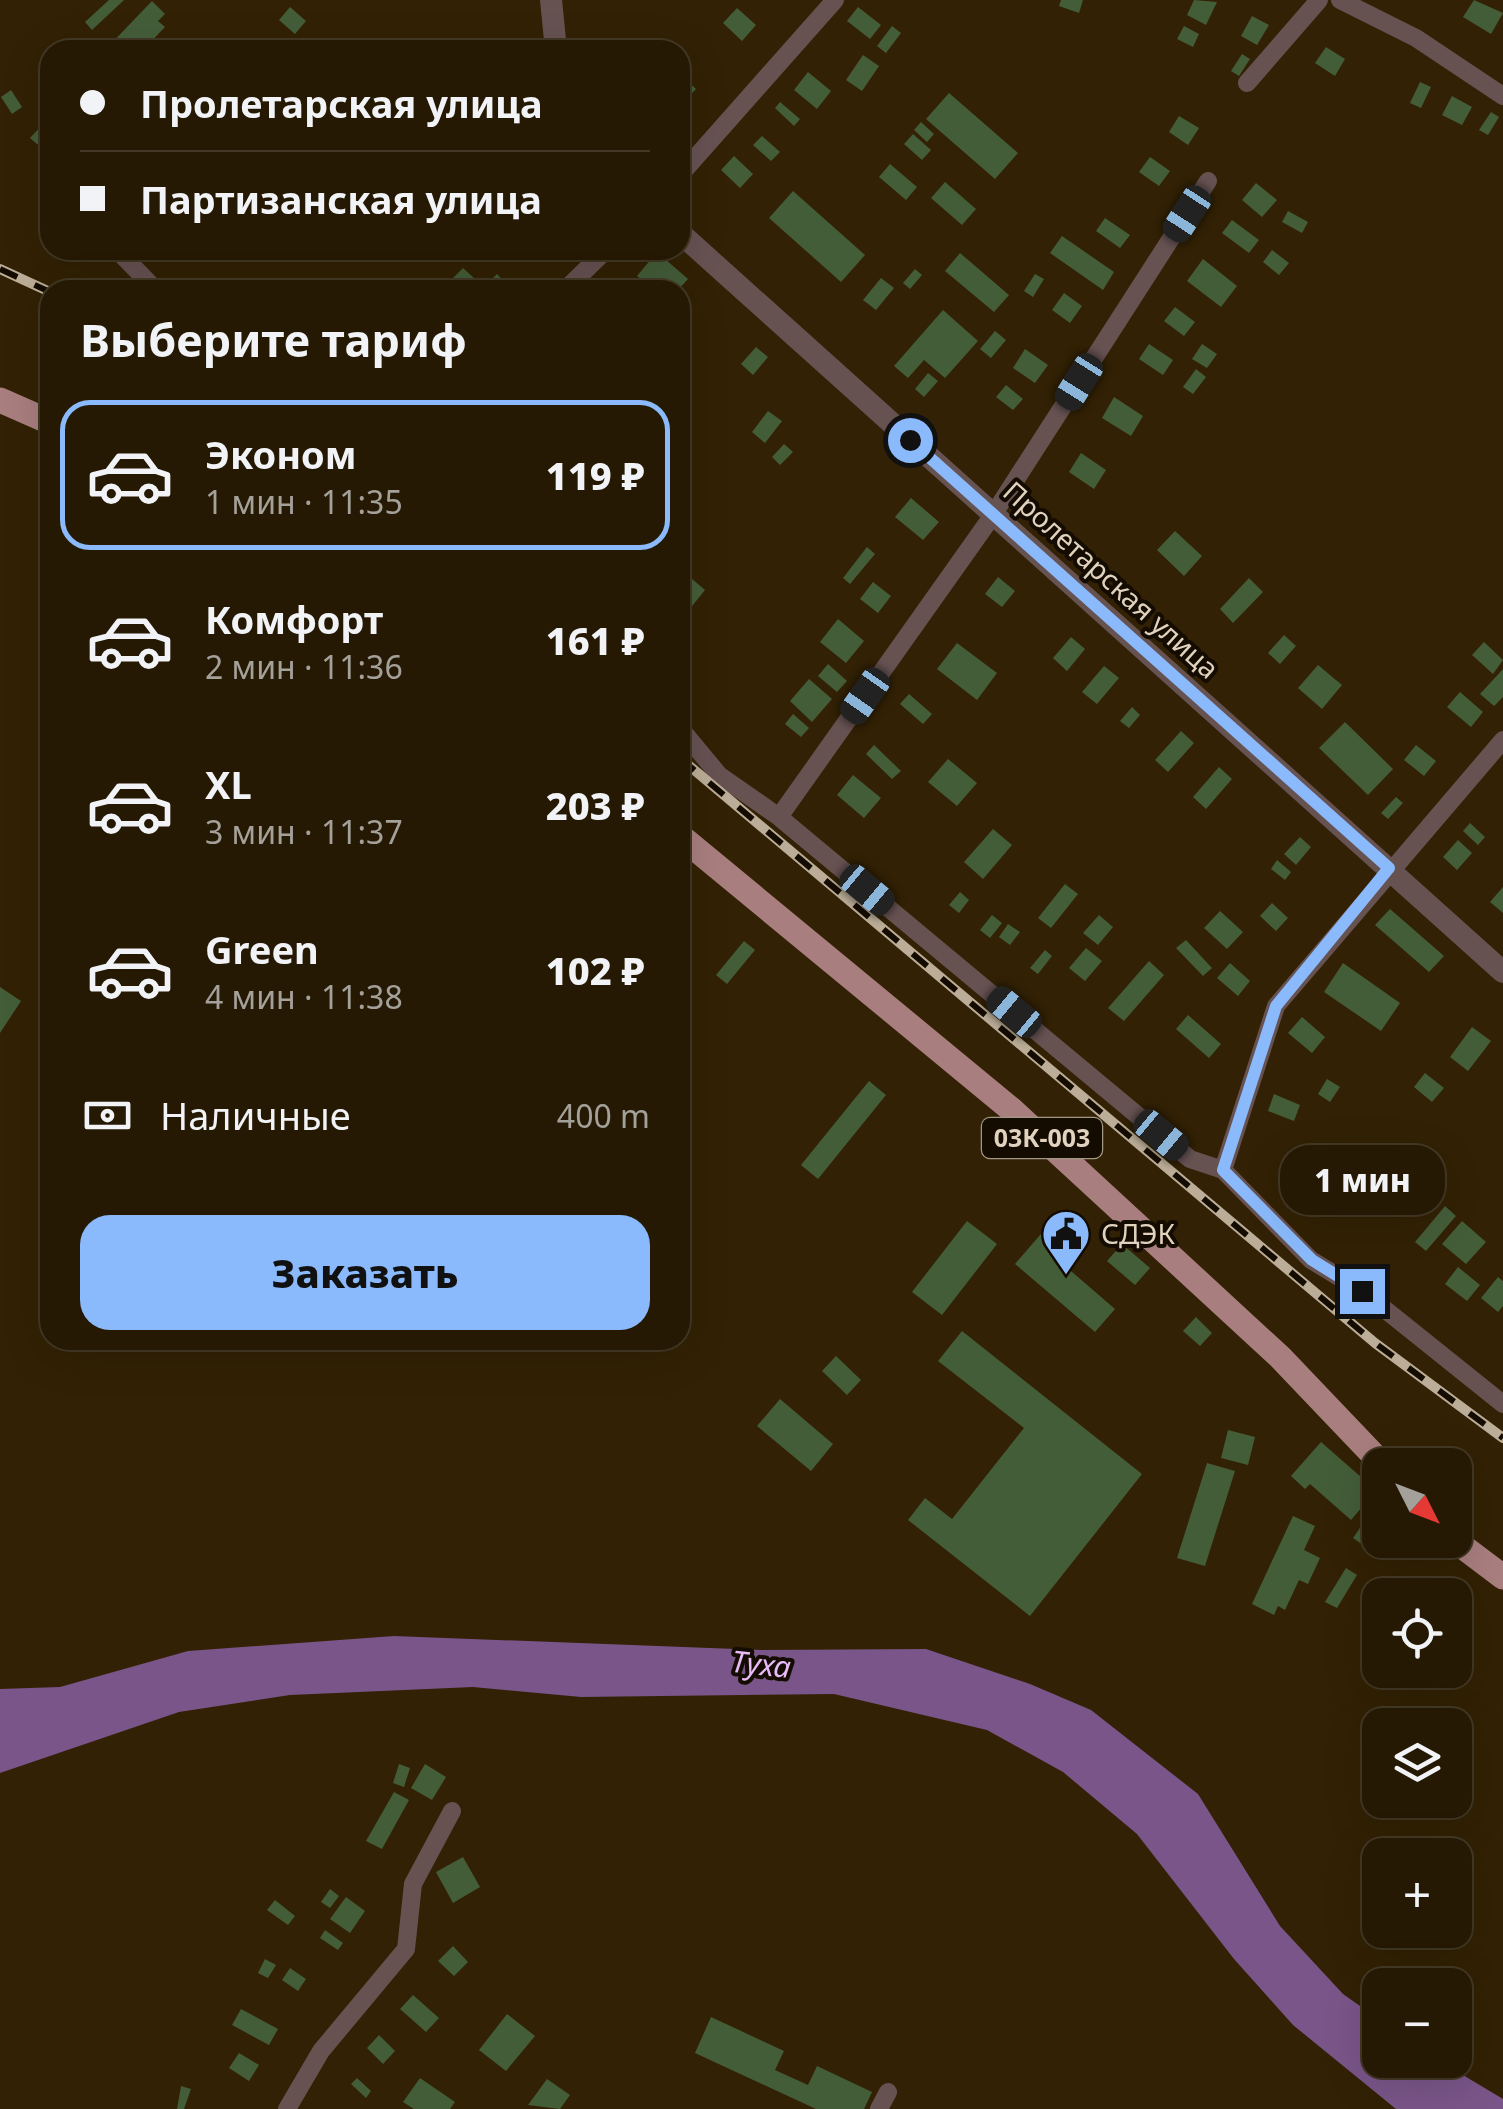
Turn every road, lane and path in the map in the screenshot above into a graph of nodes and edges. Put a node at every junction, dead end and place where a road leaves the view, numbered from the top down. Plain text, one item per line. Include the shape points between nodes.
1 (551, 0) edge
2 (835, 0) edge
3 (1319, 0) edge
4 (1340, 0) edge
5 (555, 40) edge
6 (1248, 83) dead end
7 (1503, 96) edge
8 (690, 164) edge
9 (1208, 180) dead end
10 (690, 242) edge
11 (127, 260) edge
12 (596, 260) edge
13 (146, 280) edge
14 (575, 280) edge
15 (0, 400) edge
16 (40, 418) edge
17 (994, 516) junction
18 (690, 740) edge
19 (1503, 740) edge
20 (779, 817) junction
21 (690, 844) edge
22 (1389, 868) junction
23 (1503, 972) edge
24 (1223, 1170) junction
25 (1503, 1404) edge
26 (1367, 1448) edge
27 (1472, 1553) edge
28 (1503, 1576) edge
29 (452, 1812) dead end
30 (287, 2109) edge

1 - 5 street
2 - 8 street
3 - 6 street
4 - 7 street via 1416,38
9 - 17 street
10 - 17 street, Пролетарская улица
11 - 13 street
12 - 14 street
15 - 16 main road
17 - 20 street
17 - 22 street, Пролетарская улица
18 - 20 street via 719,776
19 - 22 street
20 - 24 street via 1190,1159
21 - 26 main road, 03К-003 via 1012,1110 1280,1357
22 - 23 street, Пролетарская улица
22 - 24 street via 1276,1006
24 - 25 street via 1312,1260 1362,1291
27 - 28 main road
29 - 30 street via 413,1884 406,1949 322,2050

